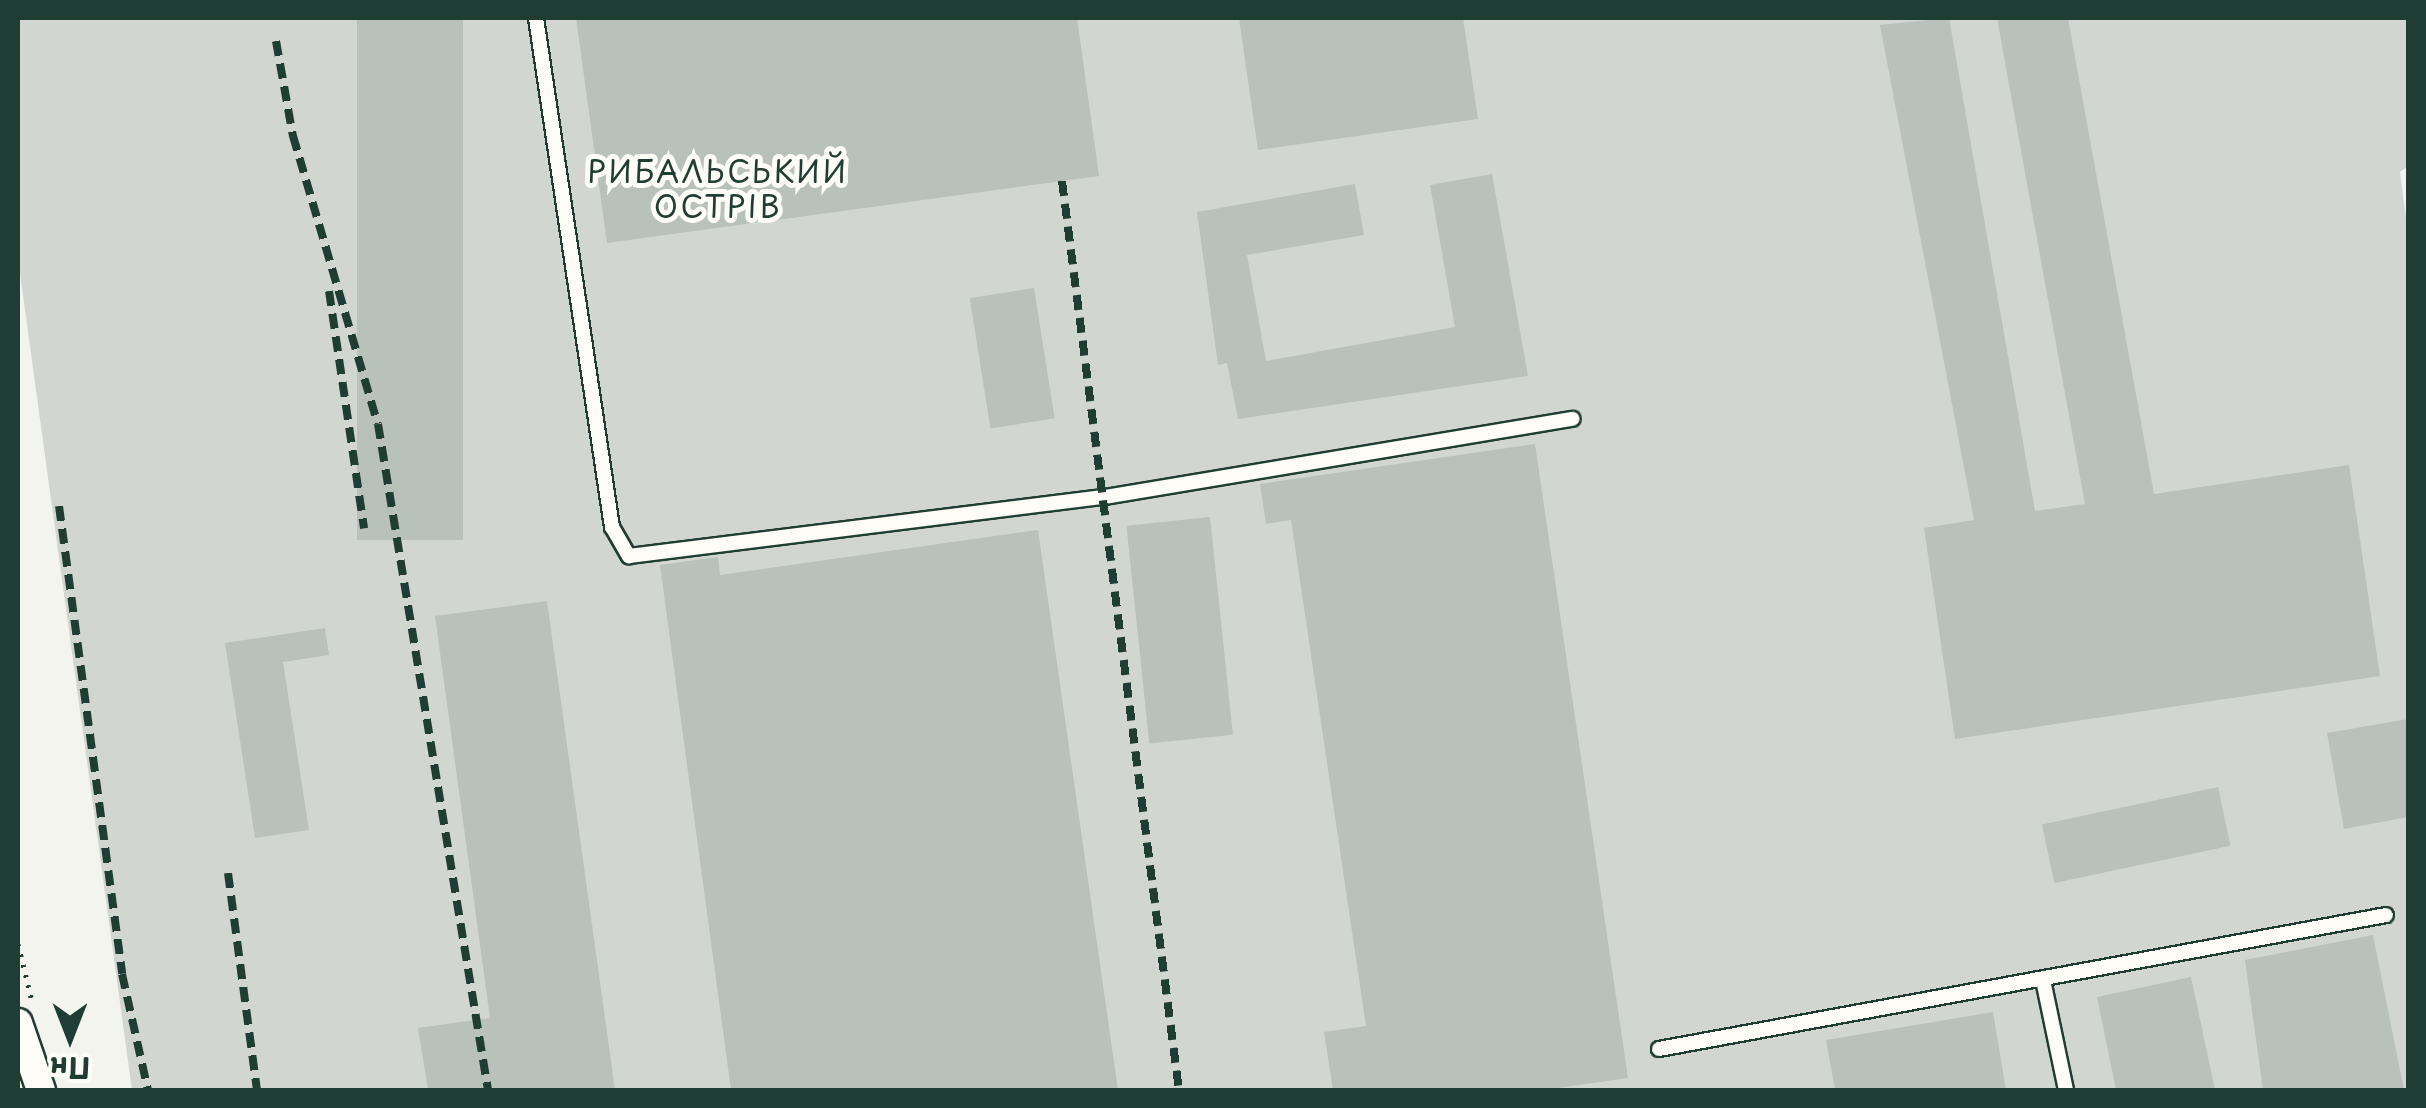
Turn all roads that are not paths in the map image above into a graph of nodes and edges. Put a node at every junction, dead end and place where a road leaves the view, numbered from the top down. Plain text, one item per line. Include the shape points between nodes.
1 (536, 18) edge
2 (1573, 419) dead end
3 (2386, 915) dead end
4 (2043, 980) junction
5 (27, 1021) edge
6 (1659, 1048) dead end
7 (40, 1090) edge
8 (2066, 1090) edge

1 - 2 lane via 612,528 629,556 1105,497
3 - 4 lane
4 - 6 lane
4 - 8 lane
5 - 7 street

